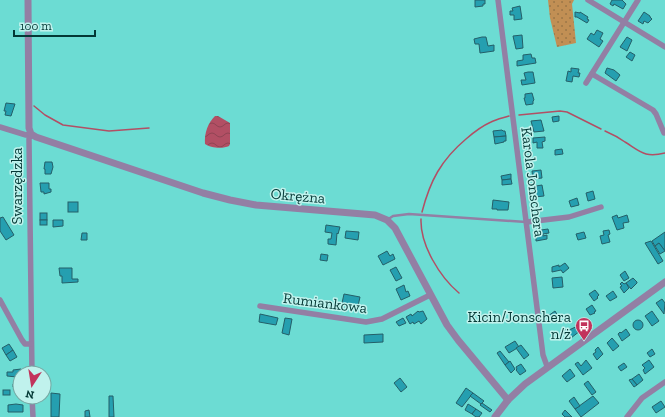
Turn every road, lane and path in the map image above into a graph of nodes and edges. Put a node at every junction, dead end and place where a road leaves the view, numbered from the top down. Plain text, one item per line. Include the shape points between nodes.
1 (28, 0) edge
2 (498, 0) edge
3 (588, 0) edge
4 (638, 0) edge
5 (624, 22) junction
6 (665, 47) edge
7 (592, 74) junction
8 (586, 83) dead end
9 (0, 127) edge
10 (664, 132) edge
11 (30, 134) junction
12 (601, 207) dead end
13 (387, 220) junction
14 (527, 222) junction
15 (664, 284) edge
16 (430, 295) junction
17 (0, 300) edge
18 (260, 306) dead end
19 (32, 344) junction
20 (32, 365) edge
21 (547, 366) junction
22 (665, 382) edge
23 (508, 400) junction
24 (32, 405) edge
25 (33, 417) edge
26 (495, 417) edge
27 (627, 417) edge

1 - 11 street, Swarzędzka
2 - 14 street, Karola Jonschera
3 - 5 street
4 - 5 street
5 - 6 street
5 - 7 street
7 - 8 street
7 - 10 street via 653,110
9 - 11 street, Okrężna
11 - 13 street, Okrężna via 230,200 256,205 375,215
11 - 19 street, Swarzędzka
12 - 14 street via 569,217
13 - 14 lane via 393,216 409,214
13 - 16 street via 398,234
14 - 21 street, Karola Jonschera via 542,354
15 - 21 street
16 - 18 street, Rumiankowa via 382,319 366,322
16 - 23 street via 455,336
17 - 19 street via 22,340 25,344
19 - 20 street, Swarzędzka
21 - 23 street
22 - 27 street via 642,398
23 - 26 street
24 - 25 street

